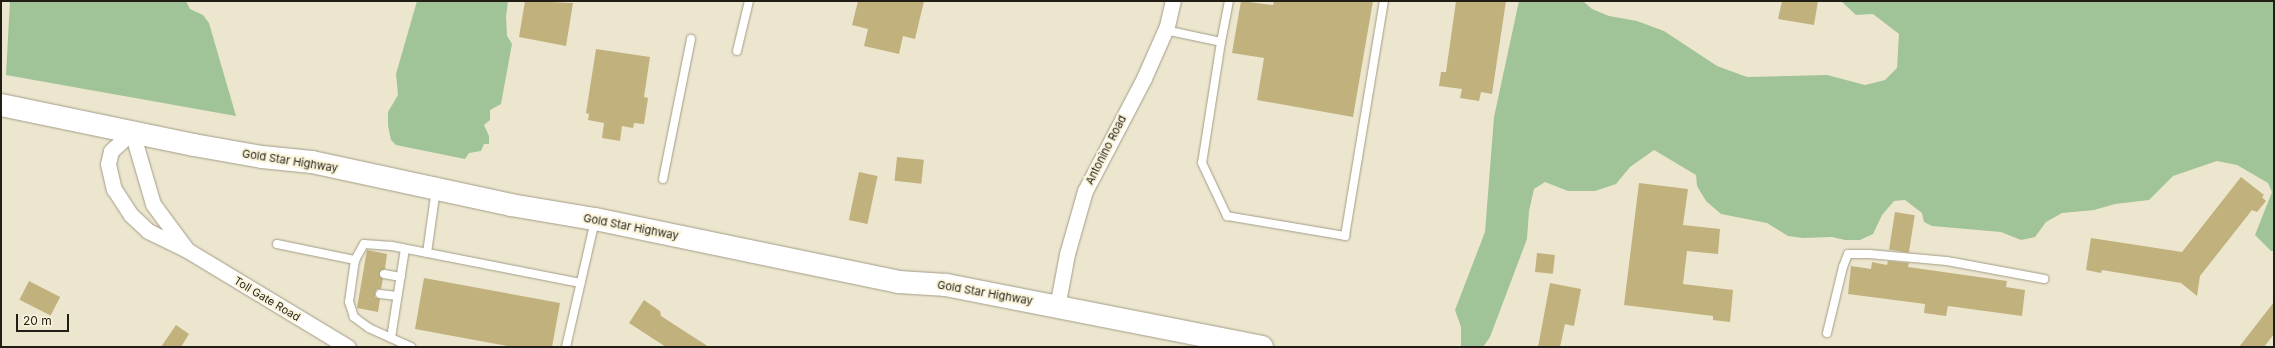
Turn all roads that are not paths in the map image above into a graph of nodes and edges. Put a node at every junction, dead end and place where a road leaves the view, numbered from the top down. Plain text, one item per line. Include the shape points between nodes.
1 (749, 1) edge
2 (1173, 1) edge
3 (1229, 1) edge
4 (1384, 1) edge
5 (1165, 30) junction
6 (691, 39) dead end
7 (1221, 42) junction
8 (737, 52) dead end
9 (1, 106) edge
10 (132, 132) junction
11 (663, 179) dead end
12 (436, 189) junction
13 (595, 219) junction
14 (277, 244) dead end
15 (405, 249) junction
16 (187, 250) junction
17 (427, 253) junction
18 (355, 260) junction
19 (354, 270) junction
20 (363, 271) dead end
21 (384, 274) dead end
22 (401, 277) junction
23 (2044, 279) dead end
24 (580, 283) junction
25 (351, 288) junction
26 (360, 290) dead end
27 (380, 294) dead end
28 (398, 296) junction
29 (1057, 306) junction
30 (1827, 334) dead end
31 (391, 338) junction
32 (348, 347) edge
33 (410, 347) edge
34 (566, 347) edge
35 (1262, 347) edge

1 - 8 lane
2 - 5 street, Antonino Road
3 - 7 lane
4 - 7 lane via 1345,236 1227,216 1202,163
5 - 7 lane
5 - 29 street, Antonino Road via 1144,78 1085,191 1067,254
6 - 11 lane
9 - 10 main road, Gold Star Highway
10 - 12 main road, Gold Star Highway via 262,157 312,162
10 - 16 street, Toll Gate Road via 153,204
10 - 16 street, Toll Gate Road via 111,152 108,164 114,189 131,214 148,230
12 - 13 main road, Gold Star Highway
12 - 17 lane
13 - 24 lane
13 - 29 main road, Gold Star Highway via 899,282 946,285
14 - 18 lane
15 - 17 lane
15 - 18 lane via 364,244
15 - 22 lane
16 - 32 street, Toll Gate Road
17 - 24 lane
18 - 19 lane
19 - 20 lane
19 - 25 lane
21 - 22 lane
22 - 28 lane
23 - 30 lane via 1947,261 1848,254
24 - 34 lane
25 - 26 lane
25 - 31 lane via 349,302 354,318
27 - 28 lane
28 - 31 lane
29 - 35 main road, Gold Star Highway
31 - 33 lane

